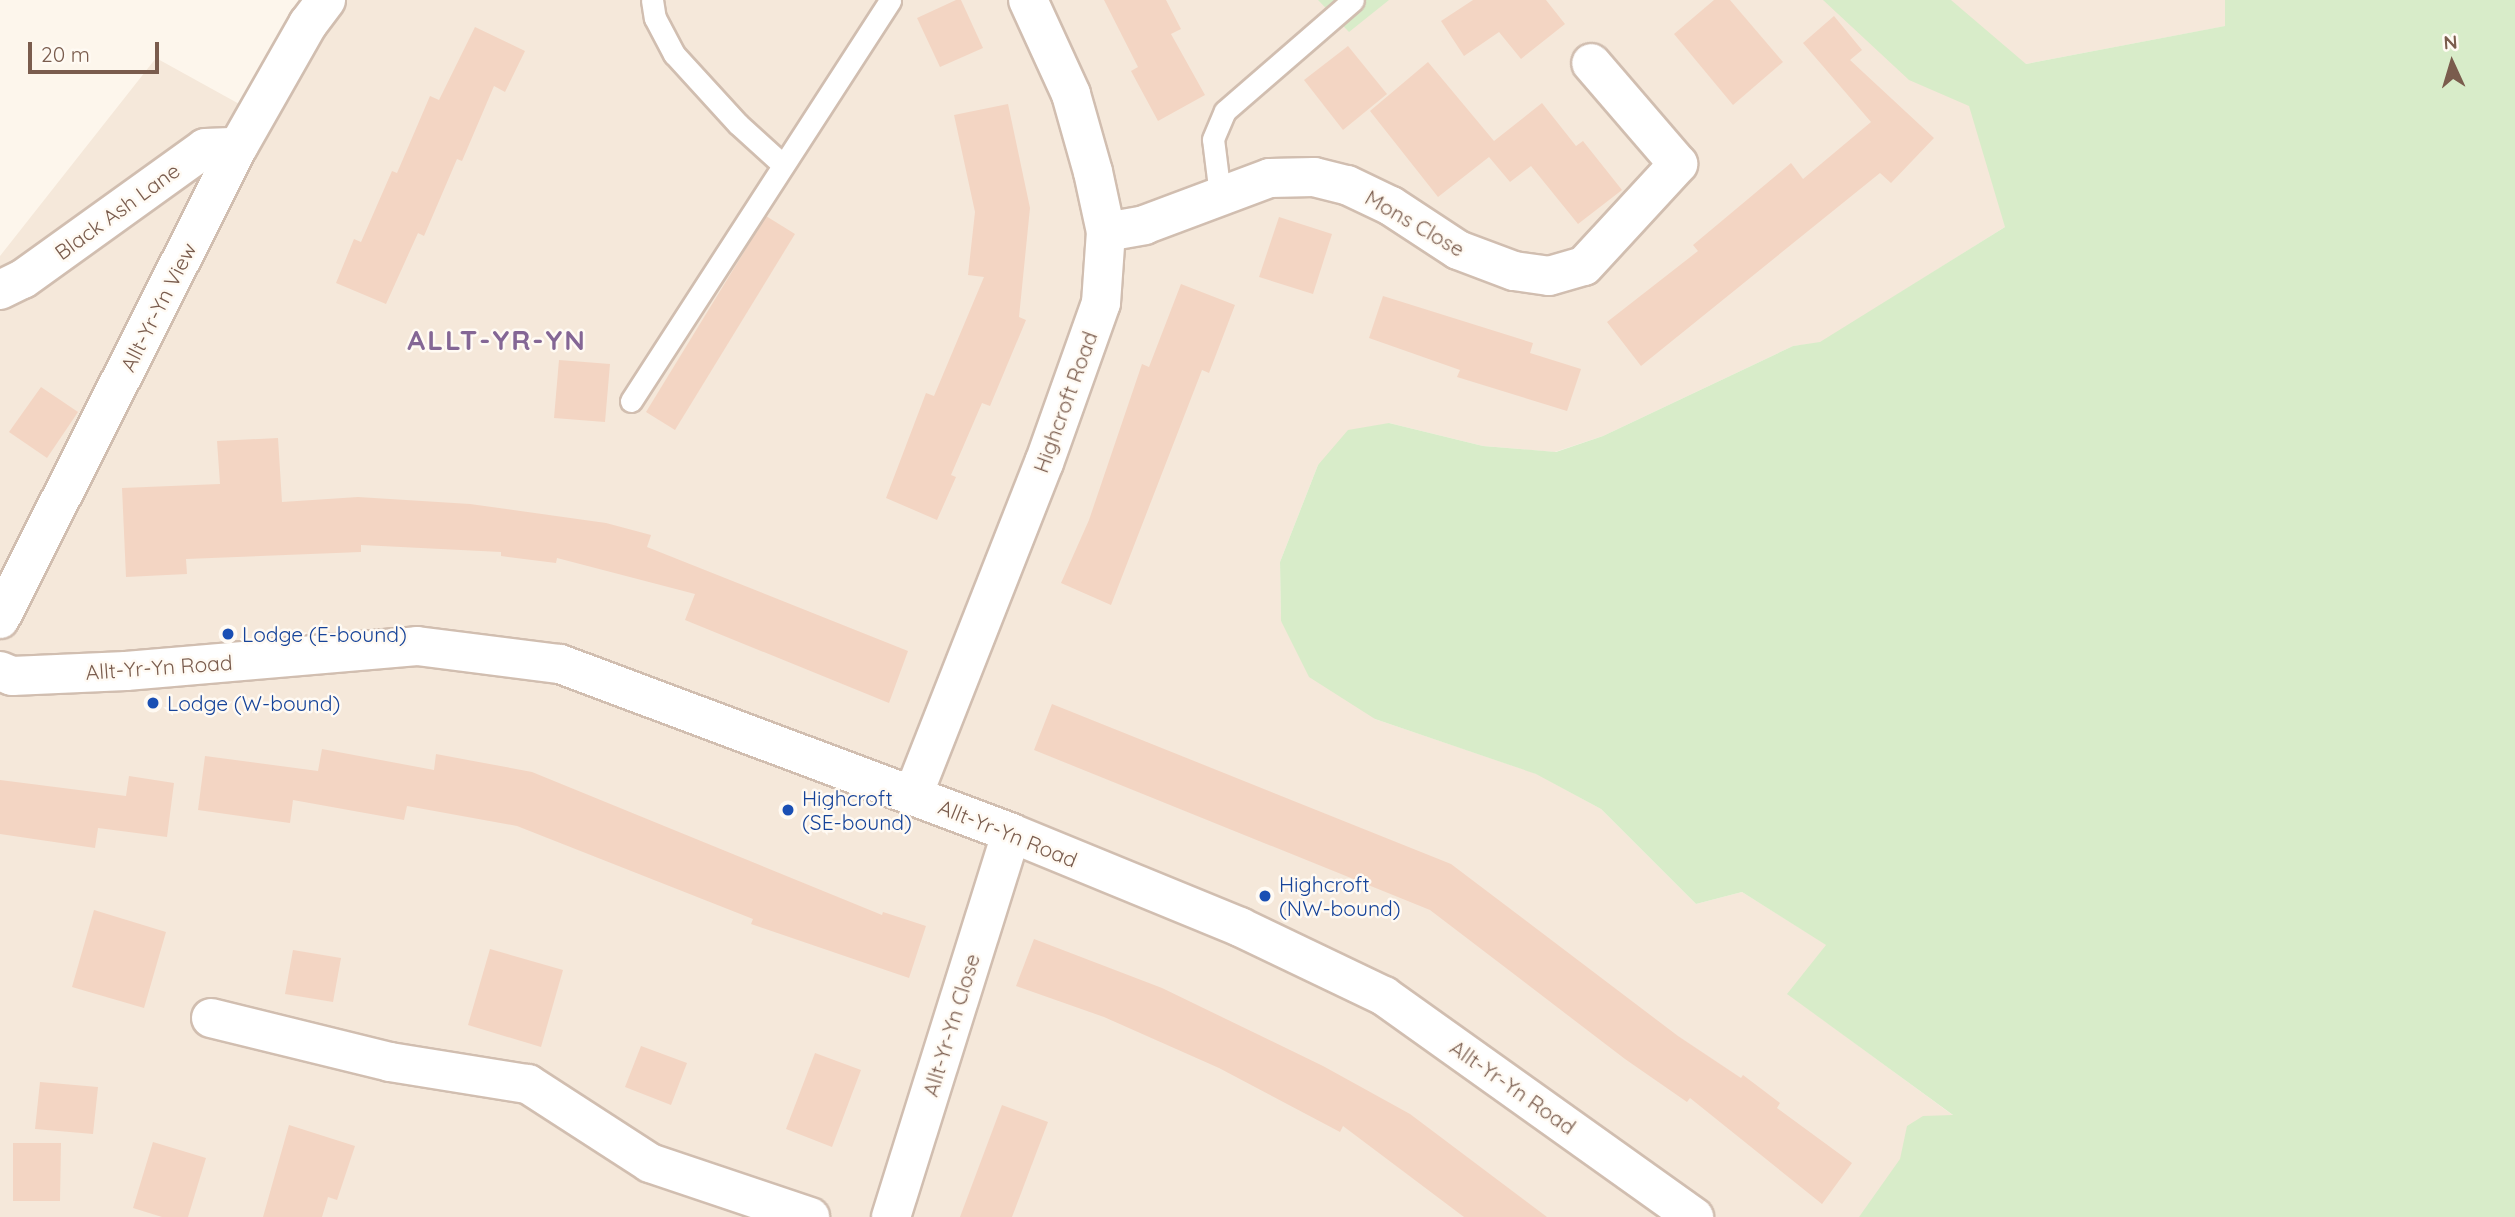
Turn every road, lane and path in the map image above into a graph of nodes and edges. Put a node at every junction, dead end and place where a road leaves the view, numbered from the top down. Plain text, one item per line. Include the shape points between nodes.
1 (326, 0) edge
2 (652, 0) edge
3 (890, 0) edge
4 (1028, 0) edge
5 (1353, 0) edge
6 (1591, 63) dead end
7 (238, 147) junction
8 (783, 165) junction
9 (1220, 194) junction
10 (1106, 232) junction
11 (0, 290) edge
12 (631, 401) dead end
13 (0, 620) edge
14 (0, 671) edge
15 (913, 795) junction
16 (1011, 833) junction
17 (211, 1018) dead end
18 (810, 1217) edge
19 (891, 1217) edge
20 (1694, 1217) edge

1 - 7 street, Allt-Yr-Yn View via 307,24
2 - 8 lane via 655,18 674,54
3 - 8 lane
4 - 10 street, Highcroft Road via 1071,94
5 - 9 lane via 1225,111 1213,139
6 - 9 street, Mons Close via 1678,164 1584,266 1549,276 1514,271 1458,250 1391,206 1347,185 1314,177 1270,178
7 - 11 street, Black Ash Lane via 205,148 23,279
7 - 13 street, Allt-Yr-Yn View
8 - 12 lane
9 - 10 street, Mons Close via 1144,225
10 - 15 street, Highcroft Road via 1101,303 1044,463
14 - 15 street, Allt-Yr-Yn Road via 12,677 126,671 417,646 560,664
15 - 16 street, Allt-Yr-Yn Road
16 - 19 street, Allt-Yr-Yn Close
16 - 20 street, Allt-Yr-Yn Road via 1240,928 1384,996
17 - 18 street via 390,1062 528,1084 650,1163

